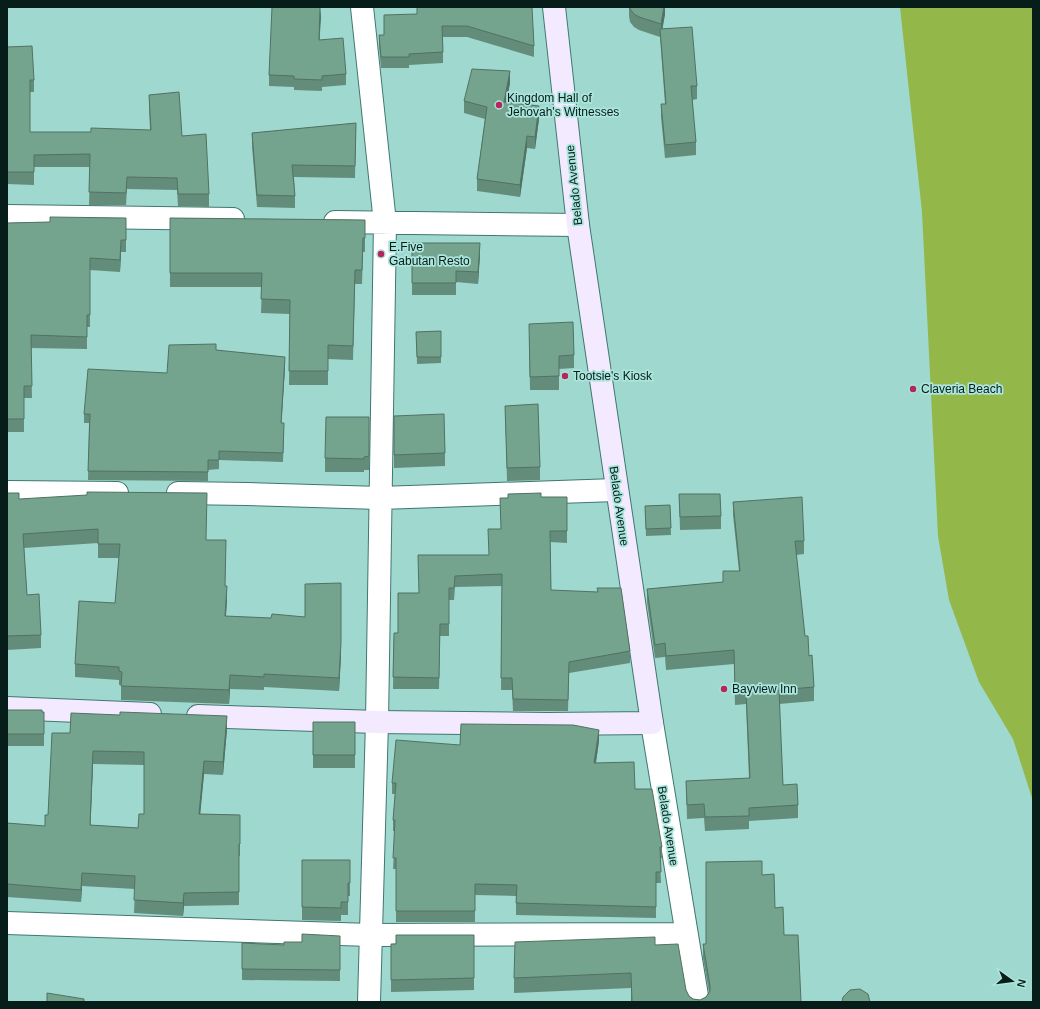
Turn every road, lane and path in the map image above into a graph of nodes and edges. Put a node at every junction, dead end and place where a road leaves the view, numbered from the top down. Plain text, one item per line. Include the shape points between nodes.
1 (362, 7) edge
2 (554, 7) edge
3 (7, 216) edge
4 (250, 220) edge
5 (313, 221) edge
6 (385, 223) junction
7 (578, 225) junction
8 (616, 490) junction
9 (7, 492) edge
10 (139, 493) edge
11 (162, 493) edge
12 (380, 498) junction
13 (7, 708) edge
14 (377, 722) junction
15 (652, 723) junction
16 (7, 923) edge
17 (686, 934) junction
18 (371, 935) junction
19 (369, 1002) edge
20 (698, 1002) edge

1 - 6 street
2 - 7 street, Belado Avenue
3 - 4 street
5 - 6 street
6 - 7 street
6 - 12 street
7 - 8 street, Belado Avenue
8 - 12 street
8 - 15 street, Belado Avenue
9 - 10 street
11 - 12 street
12 - 14 street
13 - 14 street
14 - 15 street
14 - 18 street
15 - 17 street, Belado Avenue
16 - 18 street
17 - 18 street
17 - 20 street, Belado Avenue
18 - 19 street

